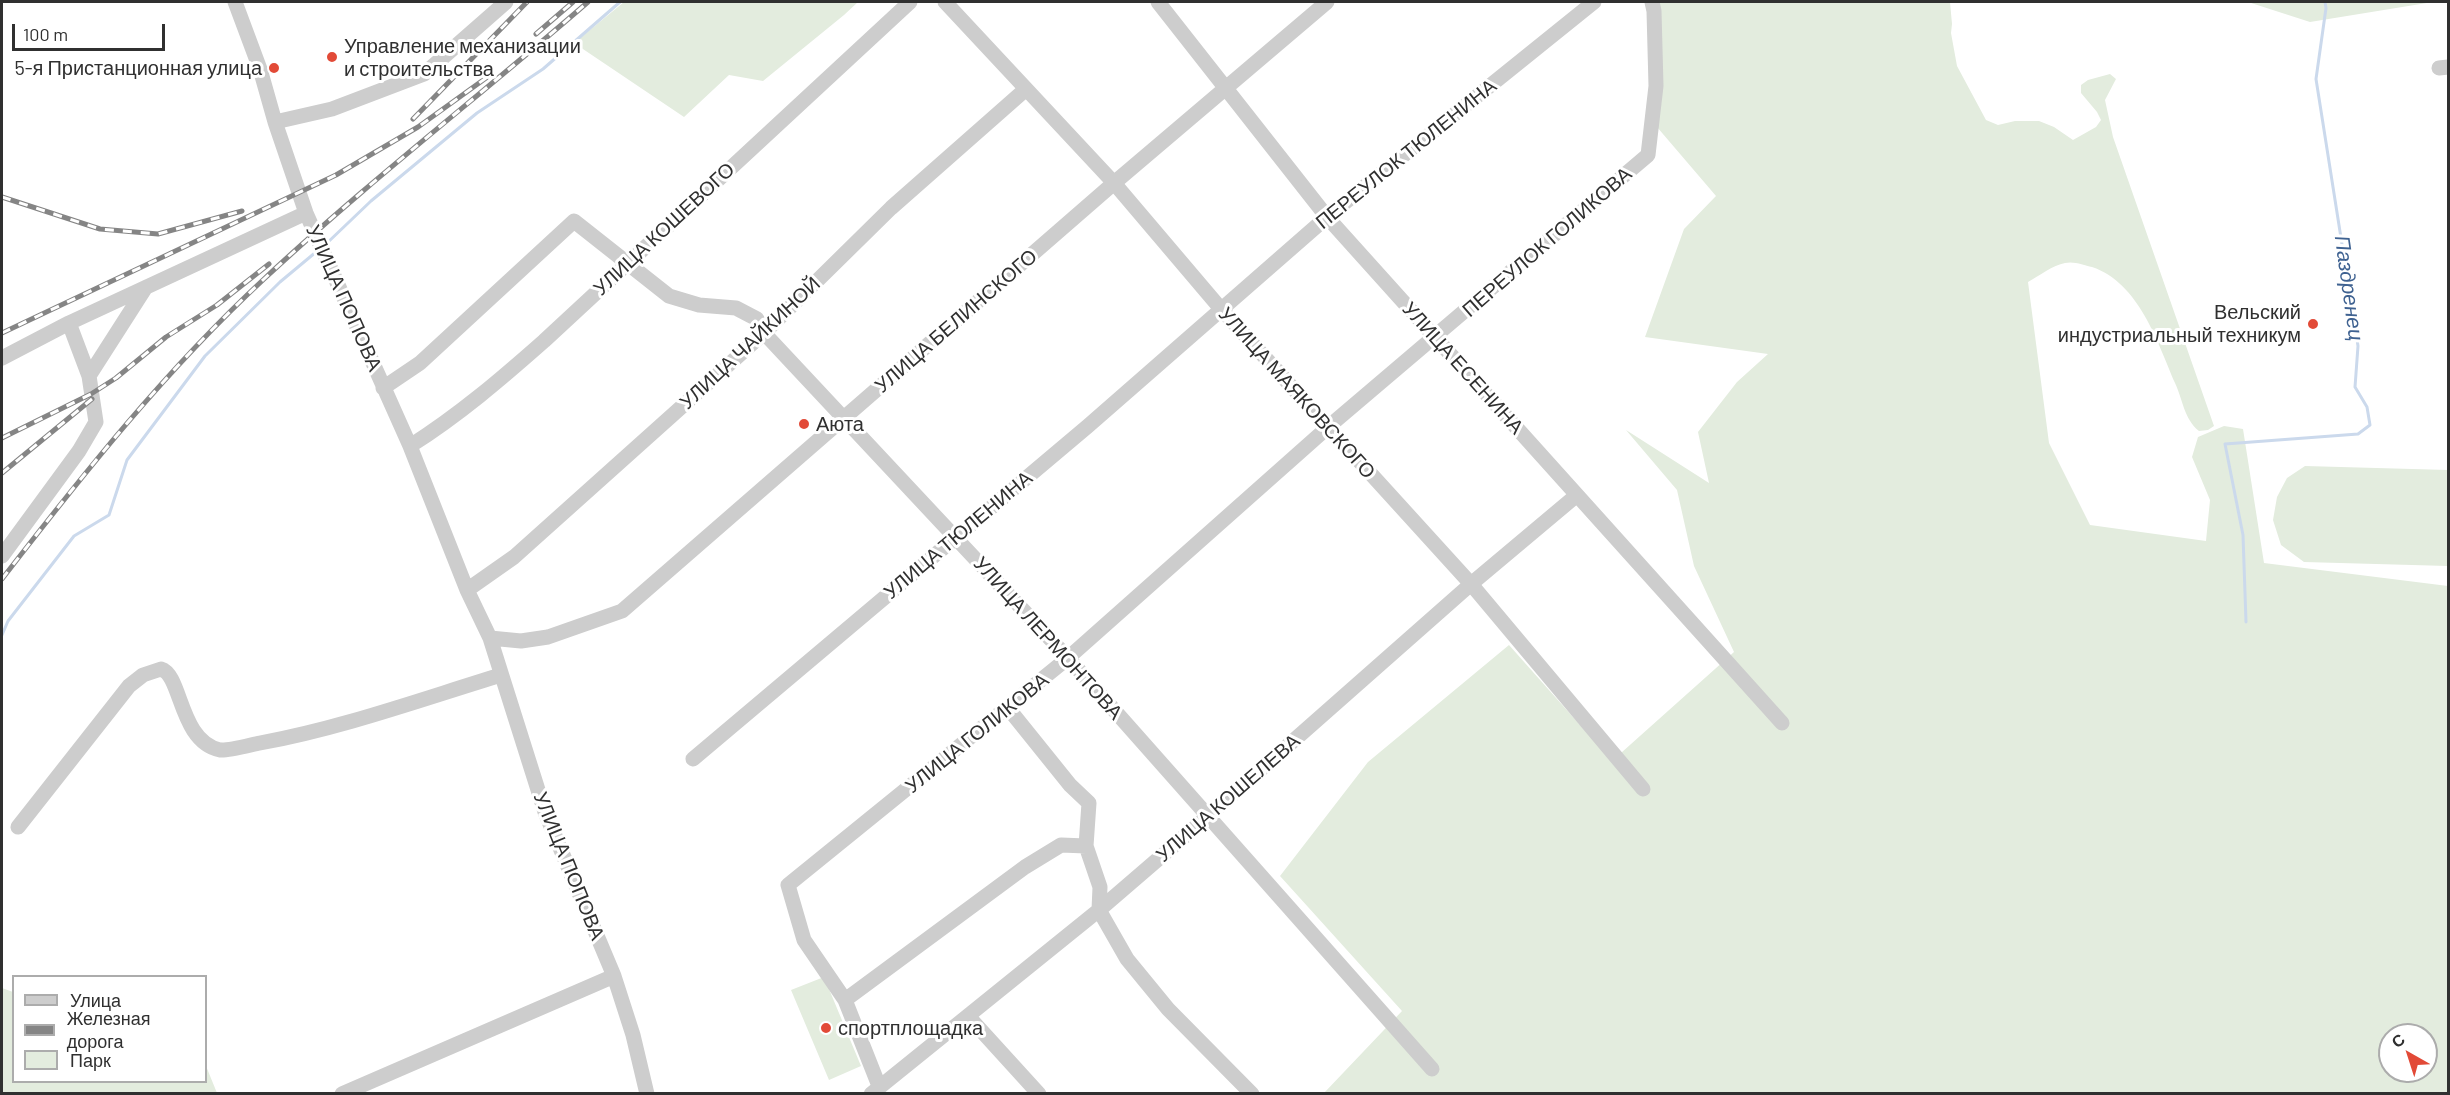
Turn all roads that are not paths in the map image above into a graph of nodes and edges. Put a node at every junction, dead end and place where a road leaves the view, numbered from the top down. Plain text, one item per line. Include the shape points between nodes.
1 (235, 2) edge
2 (506, 2) edge
3 (910, 2) edge
4 (945, 2) edge
5 (1158, 2) edge
6 (1327, 2) edge
7 (1594, 2) edge
8 (1652, 2) edge
9 (1224, 88) junction
10 (1026, 89) junction
11 (275, 122) junction
12 (1114, 183) junction
13 (306, 213) junction
14 (1327, 217) junction
15 (627, 262) junction
16 (146, 287) junction
17 (1221, 309) junction
18 (69, 323) junction
19 (764, 333) junction
20 (1436, 337) junction
21 (2, 358) edge
22 (89, 376) junction
23 (383, 388) junction
24 (843, 419) junction
25 (1327, 428) junction
26 (410, 446) junction
27 (1577, 495) junction
28 (956, 537) junction
29 (2, 556) edge
30 (1471, 584) junction
31 (467, 590) junction
32 (490, 638) junction
33 (1068, 658) junction
34 (501, 675) junction
35 (1008, 708) junction
36 (1782, 723) dead end
37 (693, 759) dead end
38 (1643, 789) dead end
39 (1207, 817) junction
40 (18, 827) dead end
41 (1086, 846) junction
42 (1099, 910) junction
43 (614, 976) junction
44 (845, 1000) junction
45 (968, 1016) junction
46 (1432, 1069) dead end
47 (875, 1090) edge
48 (342, 1094) edge
49 (646, 1094) edge
50 (1039, 1094) edge
51 (1252, 1094) edge

1 - 11 street, УЛИЦА ПОПОВА
2 - 11 street via 424,74 333,109
3 - 15 street, УЛИЦА КОШЕВОГО
4 - 10 street, УЛИЦА МАЯКОВСКОГО
5 - 9 street, УЛИЦА ЕСЕНИНА
6 - 9 street, УЛИЦА БЕЛИНСКОГО
7 - 14 street, ПЕРЕУЛОК ТЮЛЕНИНА
8 - 20 street, ПЕРЕУЛОК ГОЛИКОВА via 1656,86 1648,155
9 - 12 street, УЛИЦА БЕЛИНСКОГО
9 - 14 street, УЛИЦА ЕСЕНИНА
10 - 12 street, УЛИЦА МАЯКОВСКОГО
10 - 19 street, УЛИЦА ЧАЙКИНОЙ via 891,208
11 - 13 street, УЛИЦА ПОПОВА
12 - 17 street, УЛИЦА МАЯКОВСКОГО
12 - 24 street, УЛИЦА БЕЛИНСКОГО
13 - 16 street
13 - 23 street, УЛИЦА ПОПОВА
14 - 17 street, ПЕРЕУЛОК ТЮЛЕНИНА
14 - 20 street, УЛИЦА ЕСЕНИНА
15 - 19 street, УЛИЦА ЛЕРМОНТОВА via 669,296 699,305 736,308 757,319
15 - 23 street, УЛИЦА ЛЕРМОНТОВА via 574,220 420,363
15 - 26 street, УЛИЦА КОШЕВОГО via 485,393
16 - 18 street
16 - 22 street
17 - 25 street, УЛИЦА МАЯКОВСКОГО
17 - 28 street, УЛИЦА ТЮЛЕНИНА
18 - 21 street
18 - 22 street
19 - 24 street, УЛИЦА ЛЕРМОНТОВА
19 - 31 street, УЛИЦА ЧАЙКИНОЙ via 514,557
20 - 25 street, ПЕРЕУЛОК ГОЛИКОВА
20 - 27 street, УЛИЦА ЕСЕНИНА
22 - 29 street via 96,422
23 - 26 street, УЛИЦА ПОПОВА
24 - 28 street, УЛИЦА ЛЕРМОНТОВА
24 - 32 street, УЛИЦА БЕЛИНСКОГО via 622,611 548,637 521,641
25 - 30 street, УЛИЦА МАЯКОВСКОГО
25 - 33 street, УЛИЦА ГОЛИКОВА
26 - 31 street, УЛИЦА ПОПОВА
27 - 30 street, УЛИЦА КОШЕЛЕВА
27 - 36 street, УЛИЦА ЕСЕНИНА
28 - 33 street, УЛИЦА ЛЕРМОНТОВА
28 - 37 street, УЛИЦА ТЮЛЕНИНА
30 - 38 street, УЛИЦА МАЯКОВСКОГО
30 - 39 street, УЛИЦА КОШЕЛЕВА
31 - 32 street
32 - 34 street, УЛИЦА ПОПОВА
33 - 35 street, УЛИЦА ГОЛИКОВА
33 - 39 street, УЛИЦА ЛЕРМОНТОВА
34 - 40 street via 310,734 220,750 206,743 187,723 170,674 161,669 150,671 129,686
34 - 43 street, УЛИЦА ПОПОВА via 545,812
35 - 41 street via 1089,803
35 - 44 street, УЛИЦА ГОЛИКОВА via 788,885 804,940
39 - 42 street, УЛИЦА КОШЕЛЕВА
39 - 46 street, УЛИЦА ЛЕРМОНТОВА
41 - 42 street via 1100,886
41 - 44 street via 1062,845 1025,867
42 - 45 street, УЛИЦА КОШЕЛЕВА
42 - 51 street via 1127,959 1168,1010
43 - 48 street
43 - 49 street, УЛИЦА ПОПОВА
44 - 47 street, УЛИЦА ГОЛИКОВА
45 - 47 street, УЛИЦА КОШЕЛЕВА
45 - 50 street

